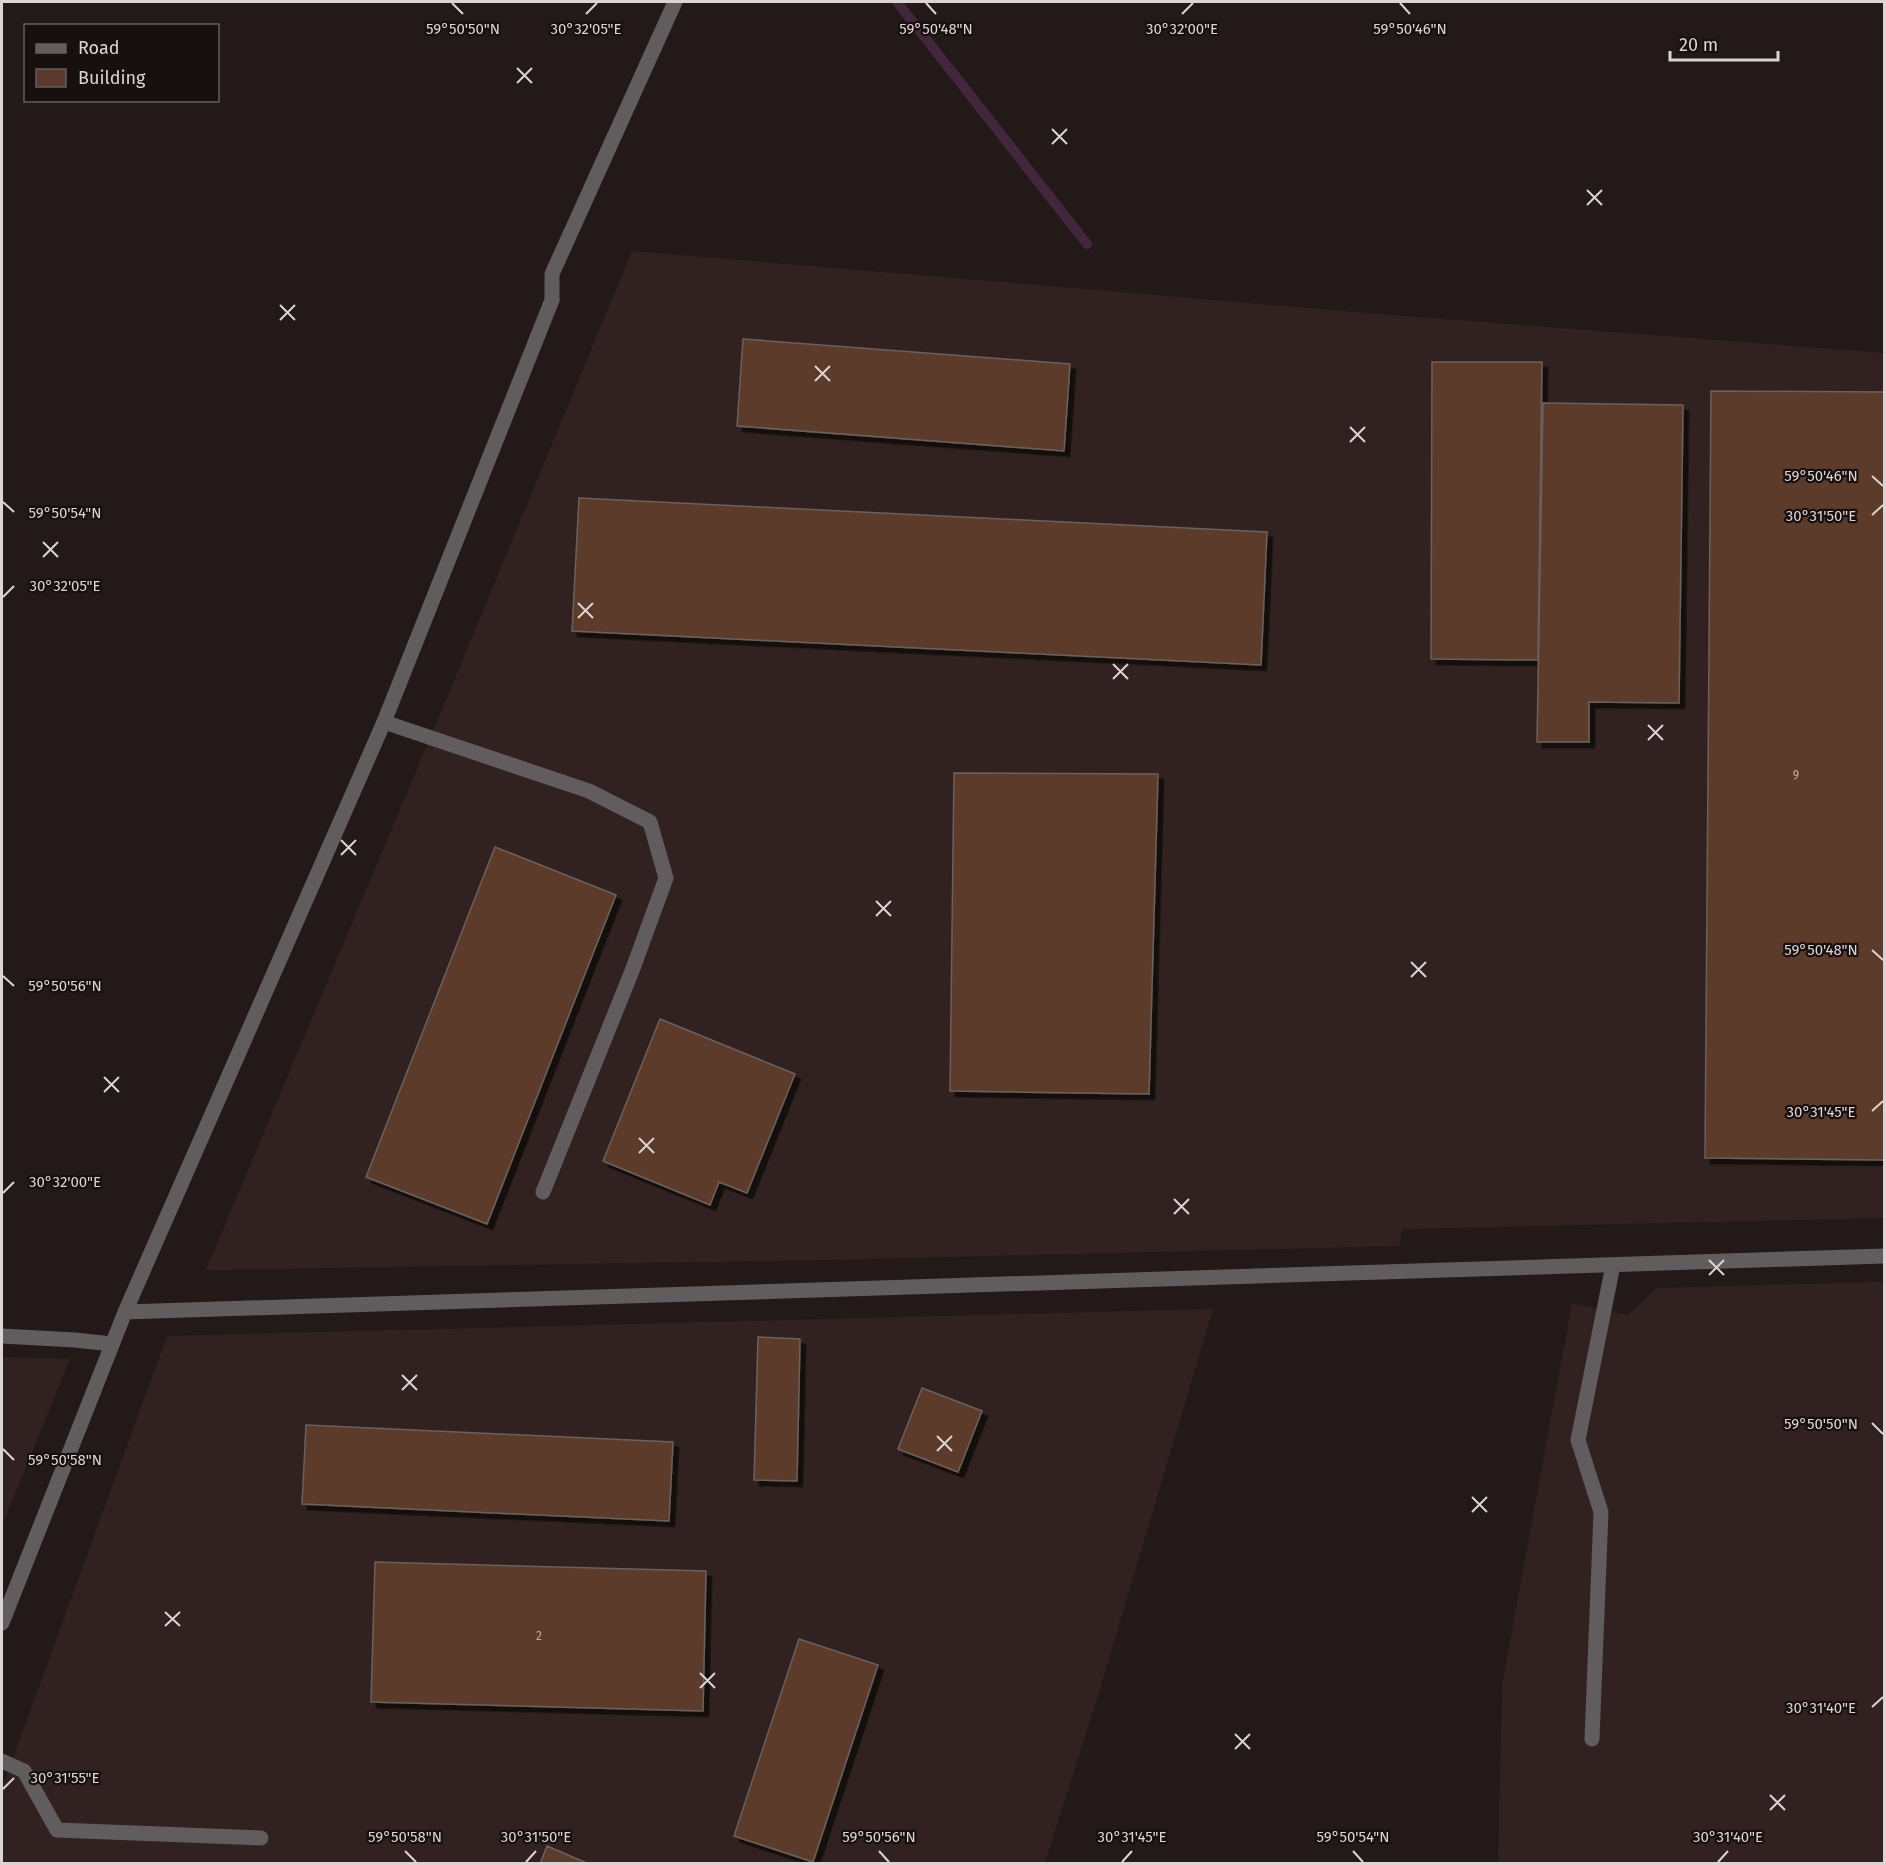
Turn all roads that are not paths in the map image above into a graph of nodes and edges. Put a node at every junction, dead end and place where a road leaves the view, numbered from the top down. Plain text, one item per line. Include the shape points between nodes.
1 (675, 2) edge
2 (384, 722) junction
3 (543, 1192) dead end
4 (1884, 1256) edge
5 (1613, 1265) junction
6 (125, 1312) junction
7 (2, 1336) edge
8 (112, 1344) junction
9 (2, 1623) edge
10 (1592, 1739) dead end
11 (2, 1761) edge
12 (261, 1838) dead end

1 - 2 street via 552,274 552,300
2 - 3 street via 589,791 650,822 666,878
2 - 6 street
4 - 5 street
5 - 6 street
5 - 10 street via 1578,1440 1601,1512
6 - 8 street
7 - 8 street
8 - 9 street
11 - 12 street via 24,1771 57,1830

